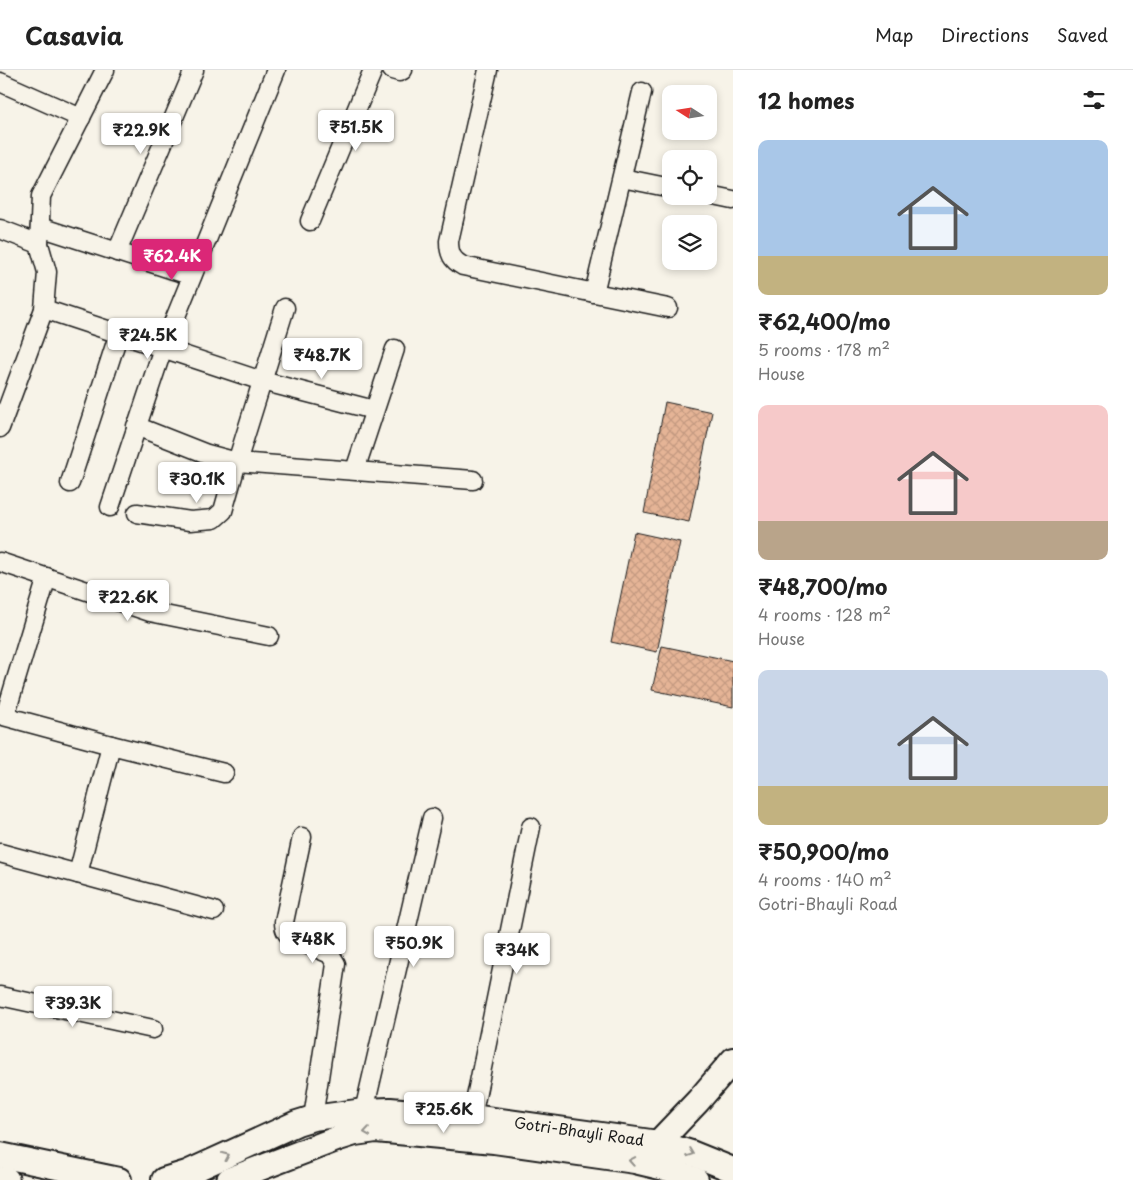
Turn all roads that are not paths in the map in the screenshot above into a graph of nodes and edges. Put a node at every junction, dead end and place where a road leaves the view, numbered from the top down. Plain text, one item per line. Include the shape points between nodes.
1 (105, 70) edge
2 (194, 70) edge
3 (276, 70) edge
4 (373, 70) edge
5 (392, 70) edge
6 (403, 70) edge
7 (488, 70) edge
8 (0, 82) edge
9 (642, 92) dead end
10 (81, 118) junction
11 (622, 178) junction
12 (662, 186) edge
13 (717, 197) edge
14 (733, 200) edge
15 (310, 221) dead end
16 (0, 229) edge
17 (39, 236) junction
18 (117, 252) junction
19 (192, 276) junction
20 (594, 293) junction
21 (285, 308) dead end
22 (668, 308) dead end
23 (44, 309) junction
24 (119, 333) junction
25 (163, 348) junction
26 (395, 349) dead end
27 (262, 380) junction
28 (374, 410) junction
29 (136, 426) junction
30 (0, 428) edge
31 (237, 462) junction
32 (355, 470) junction
33 (473, 480) dead end
34 (70, 483) dead end
35 (110, 506) dead end
36 (137, 512) dead end
37 (0, 562) edge
38 (47, 578) junction
39 (268, 636) dead end
40 (2, 715) edge
41 (111, 744) junction
42 (224, 773) dead end
43 (432, 818) dead end
44 (531, 827) dead end
45 (302, 837) dead end
46 (0, 854) edge
47 (78, 874) junction
48 (214, 911) dead end
49 (0, 996) edge
50 (153, 1029) dead end
51 (733, 1060) edge
52 (364, 1111) junction
53 (472, 1117) junction
54 (313, 1118) junction
55 (658, 1143) junction
56 (0, 1155) edge
57 (733, 1170) edge
58 (0, 1179) edge
59 (7, 1180) edge
60 (119, 1180) edge
61 (164, 1180) edge
62 (229, 1180) edge
63 (696, 1180) edge

1 - 10 street
2 - 18 street
3 - 19 street
4 - 15 street
5 - 6 street
7 - 20 street via 449,252 454,262 463,266
8 - 10 street
9 - 11 street
10 - 17 street via 41,196
11 - 12 street
11 - 20 street
13 - 14 street
16 - 17 street
17 - 18 street
17 - 23 street via 47,272
18 - 19 street
19 - 25 street
20 - 22 street
21 - 27 street
23 - 24 street
23 - 30 street
24 - 25 street
24 - 34 street
25 - 27 street
25 - 29 street
26 - 28 street
27 - 28 street
27 - 31 street
28 - 32 street
29 - 31 street via 207,454
29 - 35 street
31 - 32 street
31 - 36 street via 223,511 214,519 190,521
32 - 33 street
37 - 38 street
38 - 39 street via 150,612
38 - 40 street
40 - 41 street
41 - 42 street
41 - 47 street
43 - 52 street
44 - 53 street
45 - 54 street via 284,928 292,938 330,954 336,964
46 - 47 street
47 - 48 street
49 - 50 street
51 - 55 street
52 - 53 street, Gotri-Bhayli Road
52 - 54 street, Gotri-Bhayli Road
53 - 55 street, Gotri-Bhayli Road
61 -> 54 street, Gotri-Bhayli Road
55 -> 57 street, Gotri-Bhayli Road
56 - 60 street
58 - 59 street
63 -> 62 street, Gotri-Bhayli Road via 635,1161 494,1141 376,1130 339,1138

